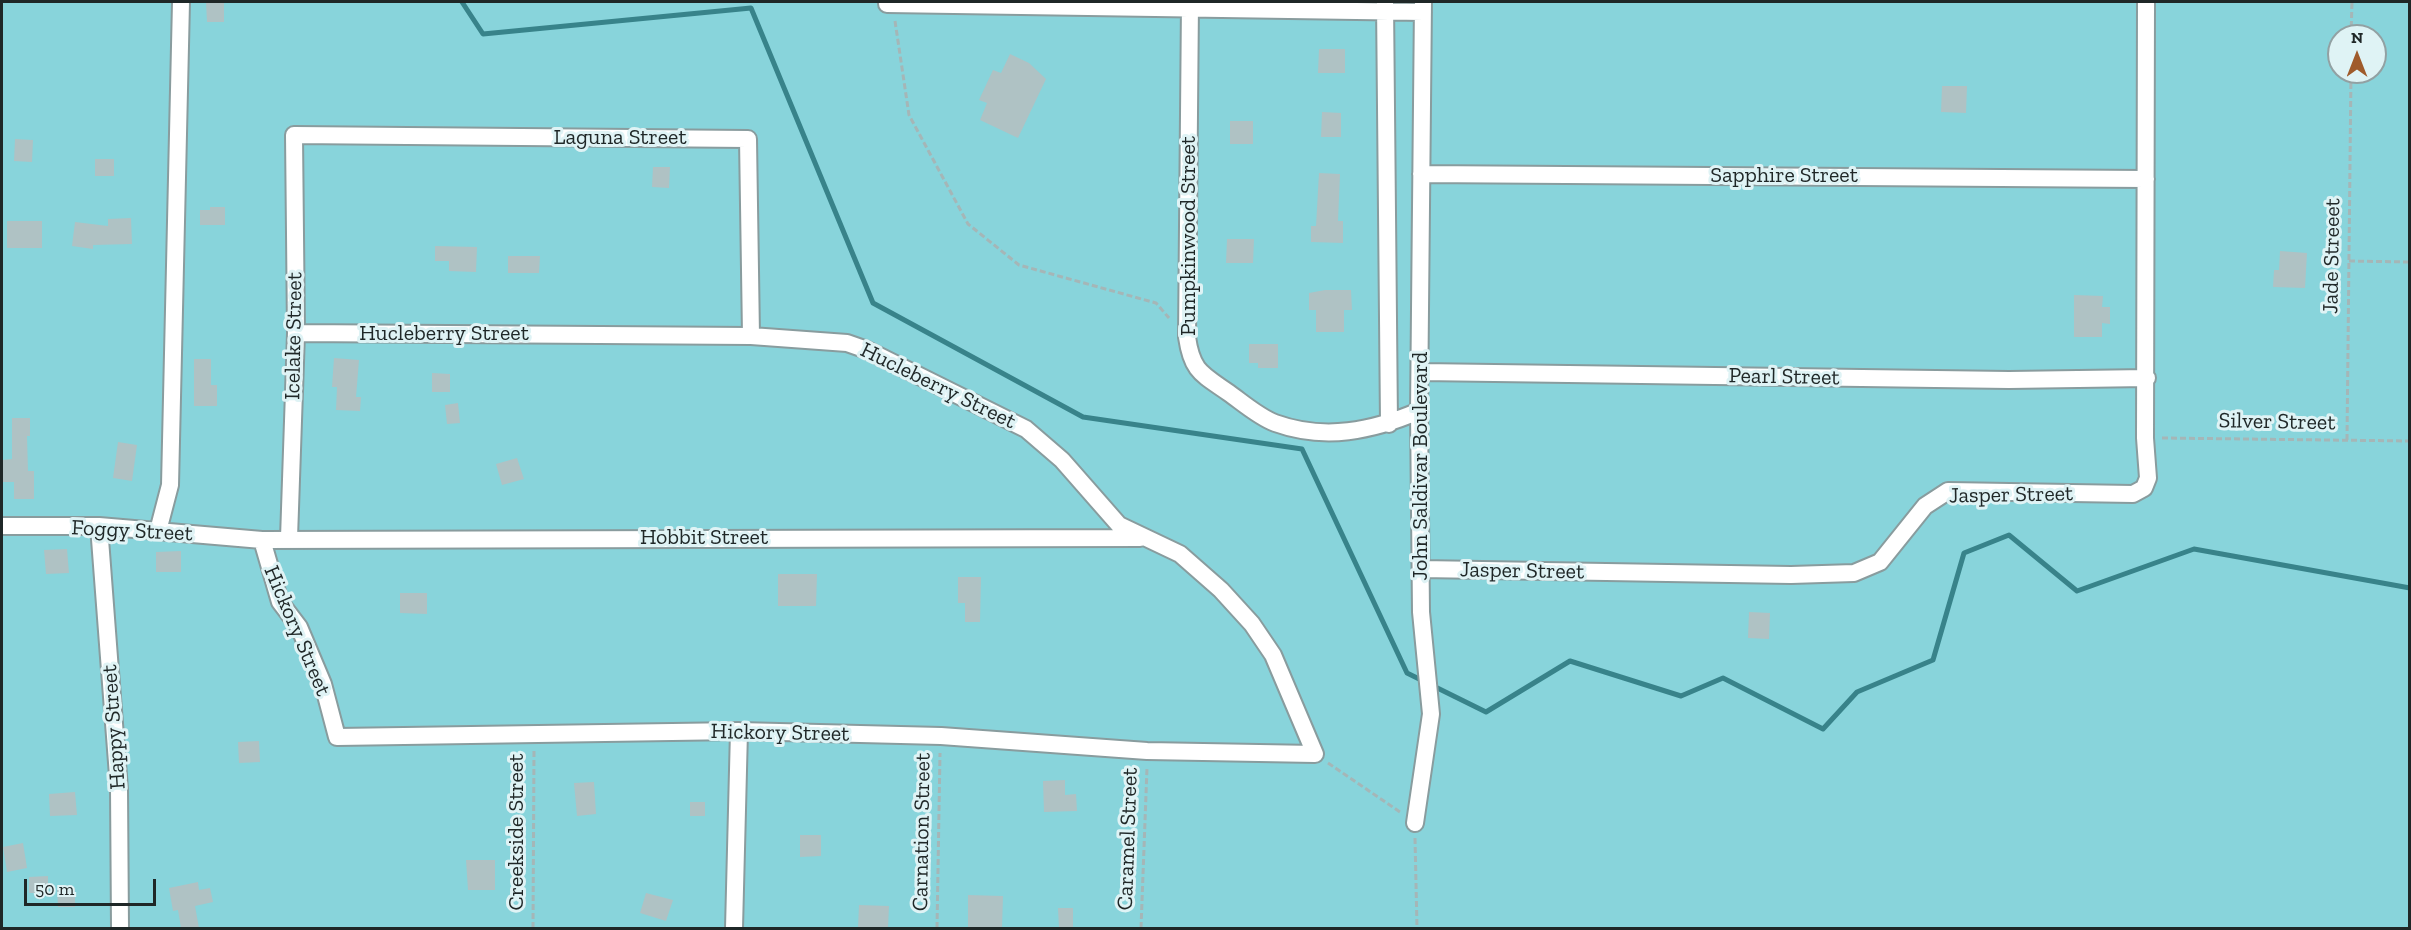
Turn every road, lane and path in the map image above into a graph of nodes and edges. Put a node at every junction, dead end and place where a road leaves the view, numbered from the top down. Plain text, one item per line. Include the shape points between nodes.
1 (181, 2) edge
2 (2146, 2) edge
3 (2352, 2) edge
4 (887, 4) joint
5 (996, 4) edge
6 (1190, 5) edge
7 (1385, 7) edge
8 (1423, 7) edge
9 (2351, 24) edge
10 (2351, 84) edge
11 (294, 135) joint
12 (1421, 174) junction
13 (2146, 179) junction
14 (2349, 261) junction
15 (2409, 262) edge
16 (296, 333) junction
17 (751, 336) junction
18 (1188, 337) junction
19 (1420, 372) junction
20 (2147, 378) junction
21 (1419, 411) junction
22 (1389, 424) junction
23 (2145, 438) junction
24 (2347, 440) junction
25 (2409, 441) edge
26 (2, 526) edge
27 (99, 526) junction
28 (158, 531) junction
29 (289, 538) junction
30 (1147, 538) junction
31 (262, 540) junction
32 (1420, 569) junction
33 (739, 731) junction
34 (534, 736) junction
35 (941, 736) junction
36 (1147, 751) junction
37 (1314, 754) junction
38 (1415, 823) junction
39 (120, 928) edge
40 (534, 928) edge
41 (734, 928) edge
42 (937, 928) edge
43 (1141, 928) edge
44 (1418, 928) edge

1 - 28 street via 170,485
2 - 13 street, Jasper Street
3 - 9 path
4 - 5 street
4 - 18 path via 893,9 909,115 968,224 1019,266 1156,303
5 - 6 street
6 - 7 street
6 - 18 street, Pumpkinwood Street
7 - 8 street
7 - 22 street, John Saldivar Boulevard
8 - 12 street, John Saldivar Boulevard
10 - 14 path, Jade Streeet
11 - 16 street, Icelake Street
11 - 17 street, Laguna Street via 748,138
12 - 13 street, Sapphire Street
12 - 19 street, John Saldivar Boulevard
13 - 20 street, Jasper Street
14 - 15 path
14 - 24 path, Jade Streeet
16 - 17 street, Hucleberry Street
16 - 29 street, Icelake Street
17 - 30 street, Hucleberry Street via 847,343 983,407 1026,429 1062,459 1119,525
18 - 22 street, Pumpkinwood Street via 1190,359 1199,372 1274,423 1308,432 1345,434
19 - 20 street, Pearl Street via 2009,380
19 - 21 street, John Saldivar Boulevard
20 - 23 street, Jasper Street
21 - 22 street, Pumpkinwood Street
21 - 32 street, John Saldivar Boulevard
23 - 24 path, Silver Street
23 - 32 street, Jasper Street via 2148,478 2144,488 2133,494 1948,491 1925,506 1880,562 1854,573
24 - 25 path, Silver Street
26 - 27 street, Foggy Street
27 - 28 street, Foggy Street
27 - 39 street, Happy Street via 119,789
28 - 31 street, Foggy Street
29 - 30 street, Hobbit Street
29 - 31 street, Hobbit Street
30 - 37 street, Hucleberry Street via 1180,554 1252,624 1282,674
31 - 34 street, Hickory Street via 280,602 299,627 320,675 337,737
32 - 38 street, John Saldivar Boulevard via 1420,612 1431,714
33 - 34 street, Hickory Street
33 - 35 street, Hickory Street
33 - 41 street
34 - 40 path, Creekside Street
35 - 36 street, Hickory Street
35 - 42 path, Carnation Street
36 - 37 street, Hickory Street
36 - 43 path, Caramel Street
37 - 38 path
38 - 44 path

